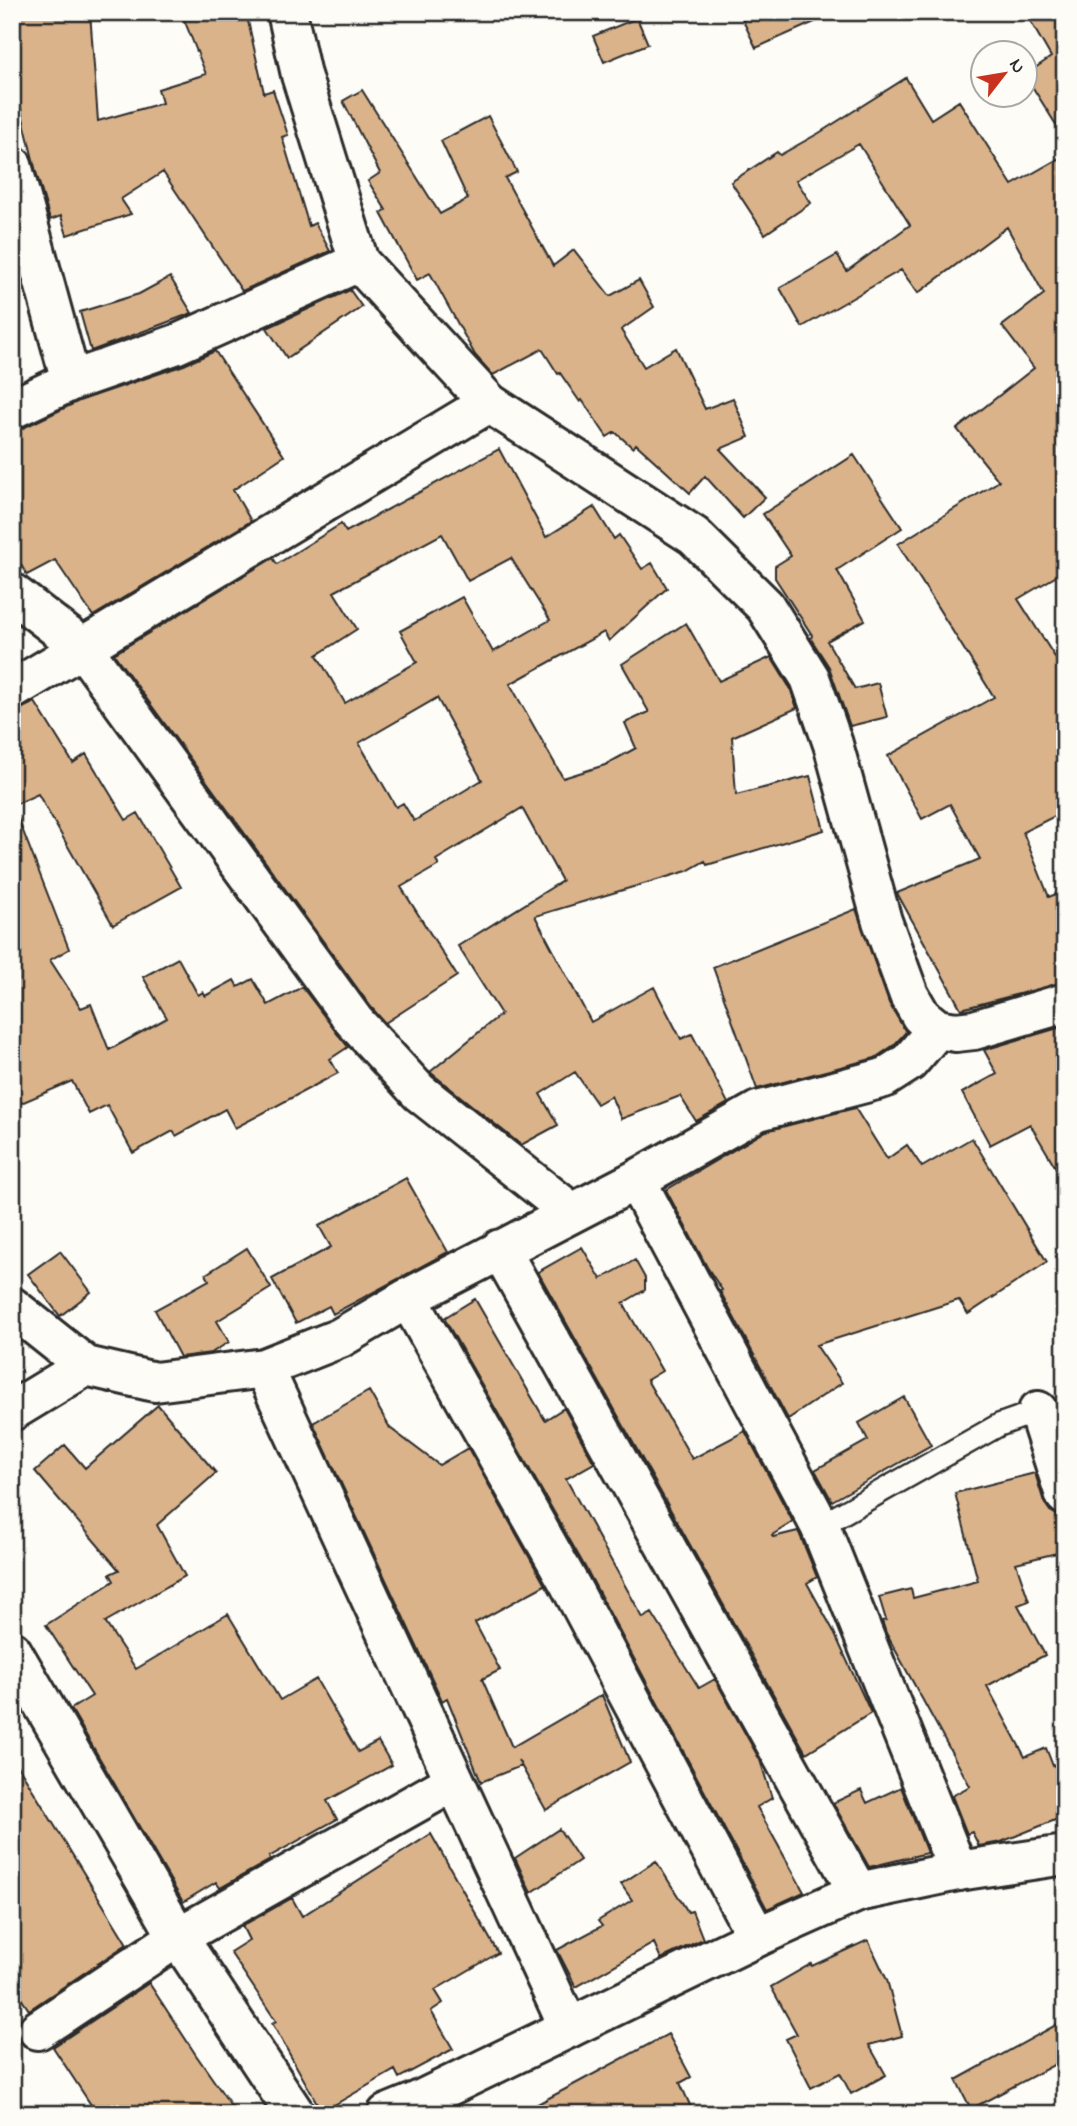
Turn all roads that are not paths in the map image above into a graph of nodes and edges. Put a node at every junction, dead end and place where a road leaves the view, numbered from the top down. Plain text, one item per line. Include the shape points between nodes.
1 (287, 12) edge
2 (12, 165) edge
3 (359, 262) junction
4 (71, 381) junction
5 (489, 403) junction
6 (12, 409) edge
7 (12, 593) edge
8 (82, 647) junction
9 (12, 690) edge
10 (1065, 1003) edge
11 (937, 1029) junction
12 (636, 1180) junction
13 (572, 1213) junction
14 (500, 1249) junction
15 (408, 1298) junction
16 (12, 1307) edge
17 (86, 1366) junction
18 (264, 1368) junction
19 (12, 1411) edge
20 (1038, 1411) joint
21 (1065, 1495) edge
22 (820, 1526) junction
23 (12, 1651) edge
24 (25, 1703) edge
25 (455, 1781) junction
26 (1065, 1855) edge
27 (958, 1871) junction
28 (858, 1892) junction
29 (178, 1937) junction
30 (757, 1937) junction
31 (569, 2028) junction
32 (38, 2030) dead end
33 (295, 2114) edge
34 (387, 2114) edge

1 - 3 street via 301,75
2 - 4 street
3 - 4 street via 177,344
3 - 5 street
4 - 6 street
5 - 8 street
5 - 11 street via 694,536 765,606 810,678 882,921 909,995 921,1016
7 - 8 street
8 - 9 street
8 - 13 street via 354,1021 419,1092
10 - 11 street via 974,1030
11 - 12 street via 909,1062 884,1078 758,1111
12 - 13 street
12 - 22 street
13 - 14 street
14 - 15 street
14 - 28 street
15 - 18 street via 340,1338
15 - 30 street via 570,1585
16 - 17 street
17 - 18 street via 155,1382
17 - 19 street
18 - 25 street
20 - 21 street
20 - 22 lane via 999,1425
22 - 27 street
23 - 24 street
24 - 29 street
25 - 29 street
25 - 31 street
26 - 27 street
27 - 28 street
28 - 30 street
29 - 32 street
29 - 33 street
30 - 31 street
31 - 34 street

